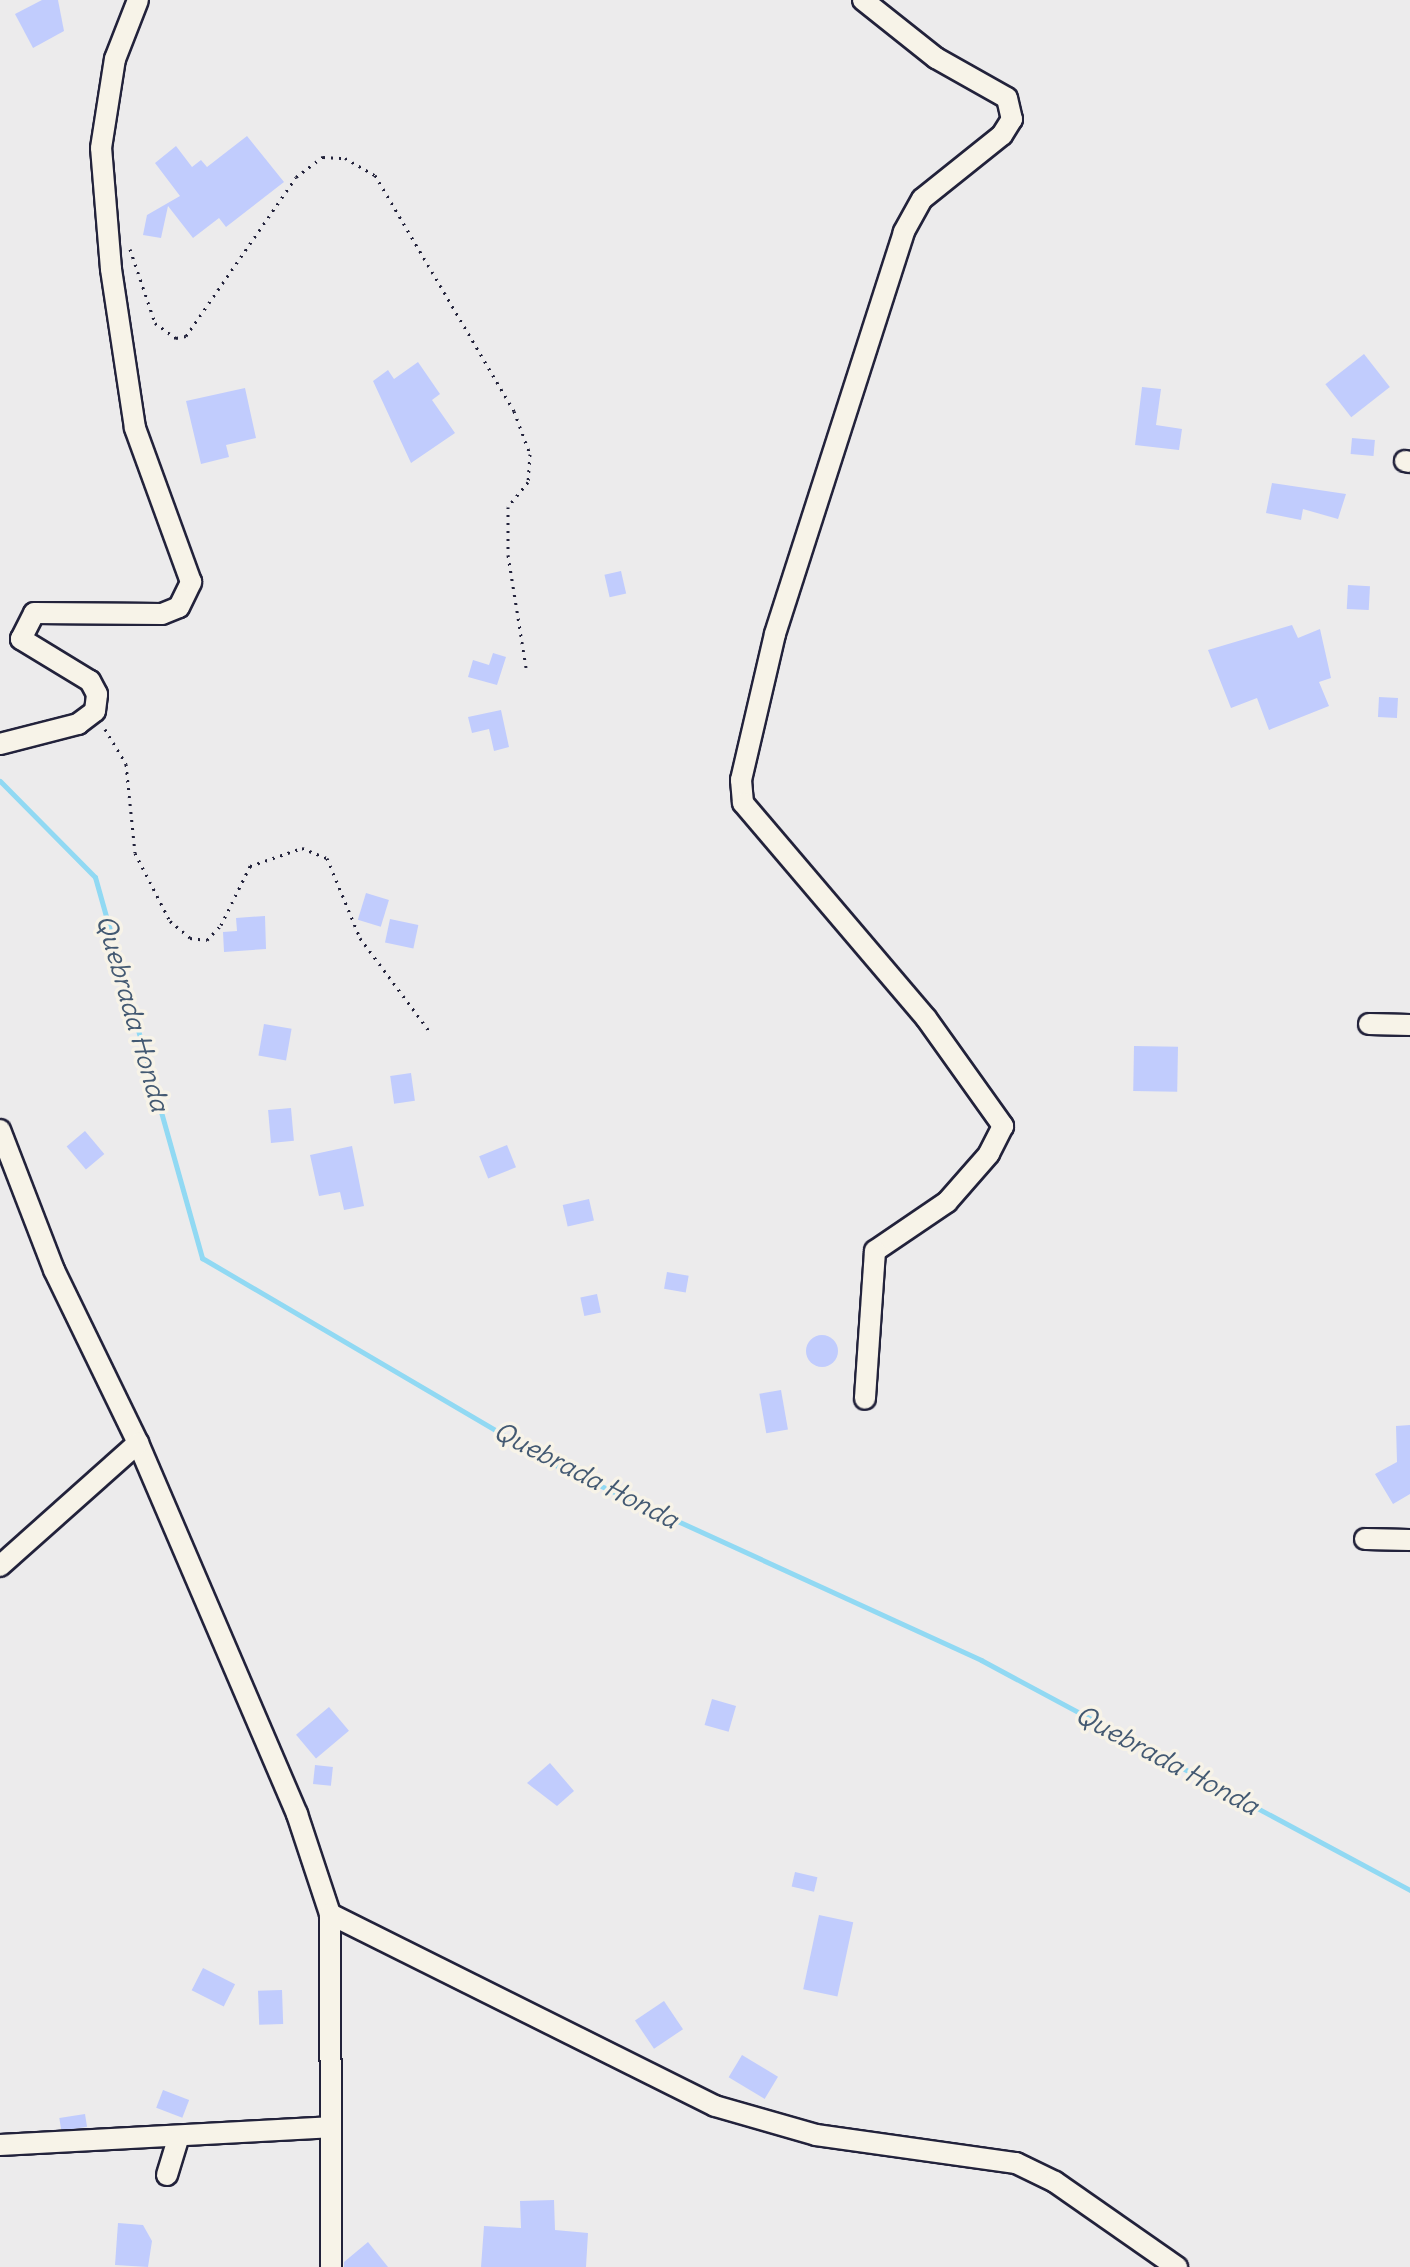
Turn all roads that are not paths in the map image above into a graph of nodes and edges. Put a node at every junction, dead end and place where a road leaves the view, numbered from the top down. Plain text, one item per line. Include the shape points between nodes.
1 (138, 0) edge
2 (863, 0) edge
3 (9, 741) edge
4 (1369, 1024) dead end
5 (1410, 1025) edge
6 (0, 1130) edge
7 (865, 1399) dead end
8 (138, 1443) junction
9 (1365, 1539) dead end
10 (1410, 1540) edge
11 (0, 1566) edge
12 (330, 1914) junction
13 (330, 2127) junction
14 (178, 2140) junction
15 (0, 2145) edge
16 (167, 2175) dead end
17 (331, 2267) edge
18 (1177, 2267) edge

1 - 3 street via 115,59 101,148 111,269 135,428 191,582 179,607 162,614 34,613 20,632 25,646 90,681 97,694 95,711 78,724
2 - 7 street via 936,58 1007,98 1012,119 1002,135 922,199 904,232 775,634 741,780 743,803 926,1018 1003,1126 989,1154 947,1202 875,1251
4 - 5 street
6 - 8 street via 54,1270
8 - 11 street
8 - 12 street via 297,1814
9 - 10 street
12 - 13 street
12 - 18 street via 715,2106 816,2135 1016,2163 1055,2182
13 - 14 street
13 - 17 street
14 - 15 street
14 - 16 street

